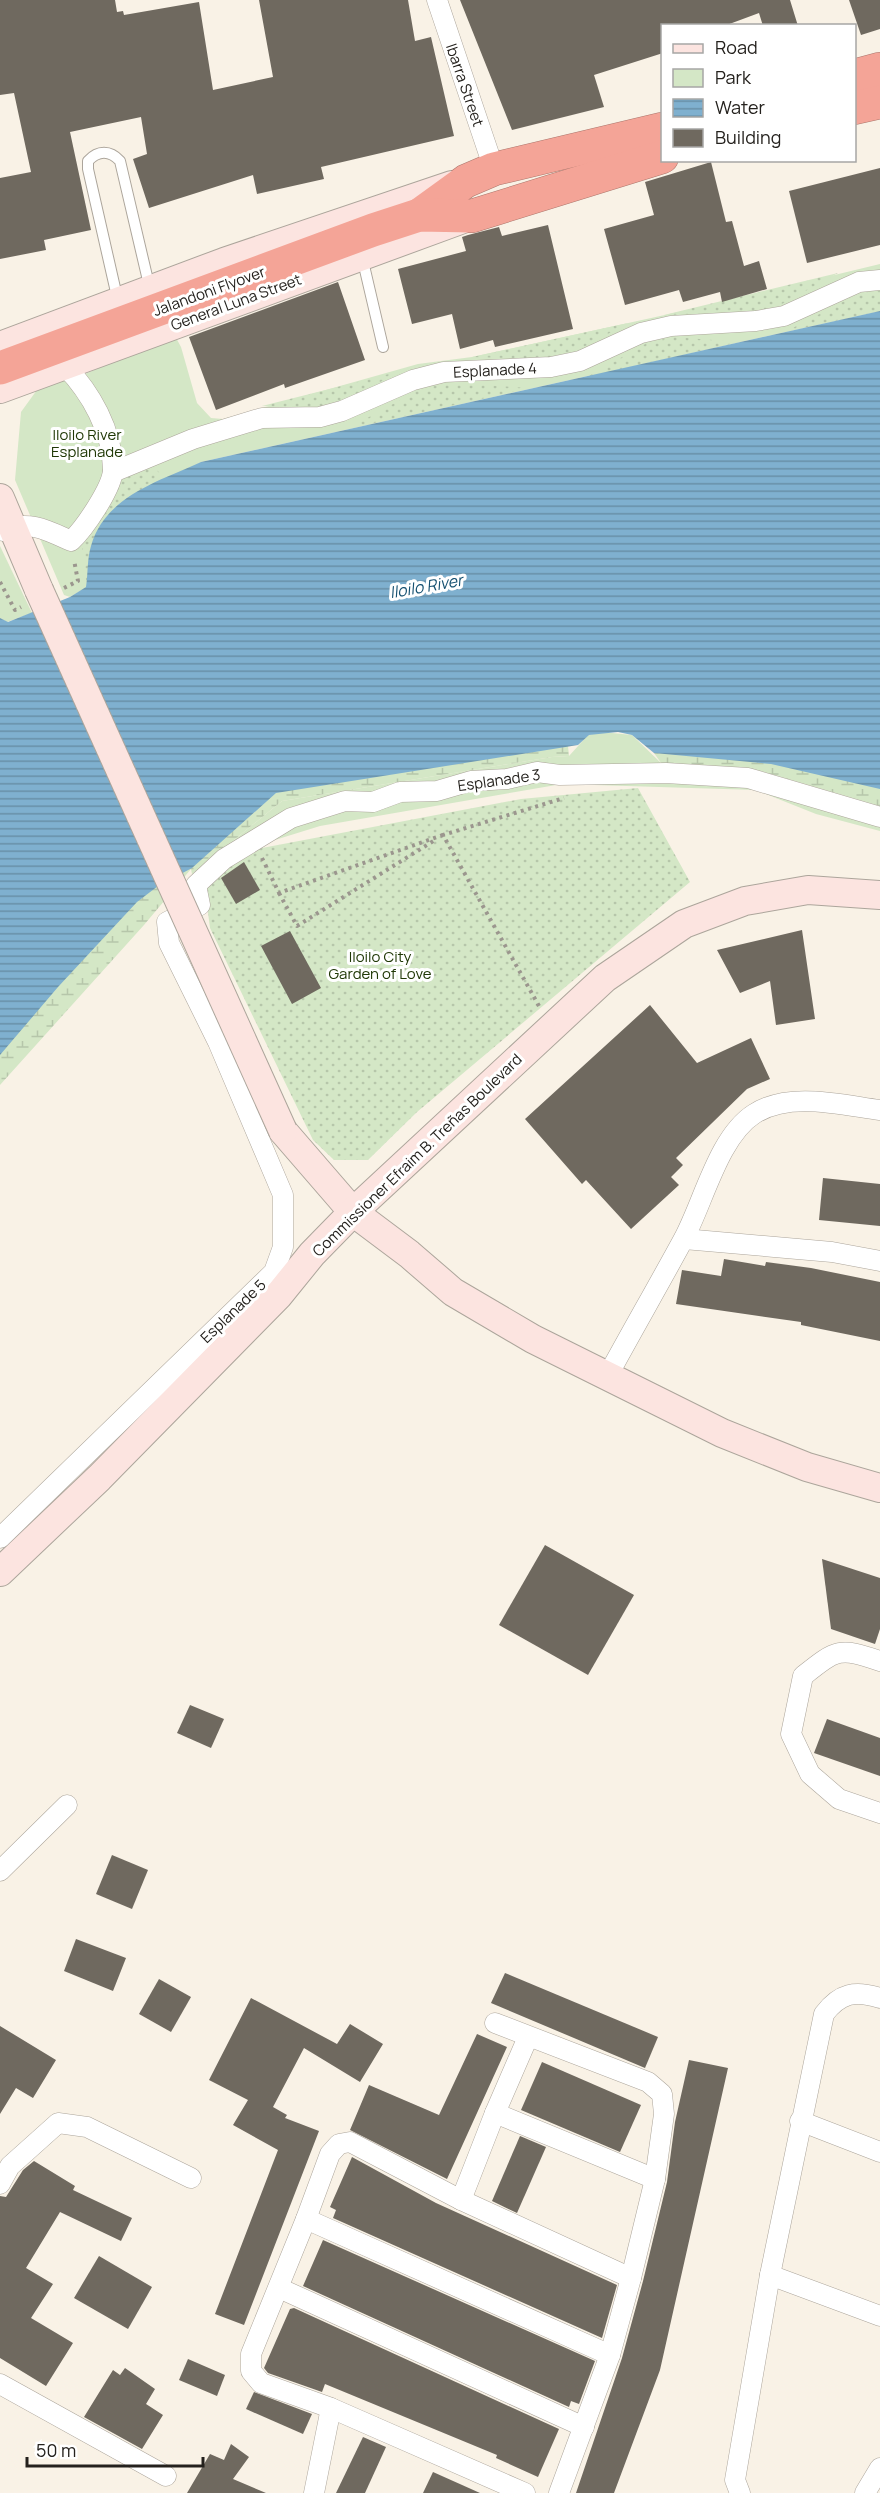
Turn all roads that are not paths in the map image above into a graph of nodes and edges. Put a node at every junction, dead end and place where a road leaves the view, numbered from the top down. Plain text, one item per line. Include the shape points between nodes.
1 (437, 0) edge
2 (880, 69) edge
3 (856, 76) edge
4 (880, 102) edge
5 (856, 108) edge
6 (661, 130) edge
7 (661, 158) edge
8 (480, 175) junction
9 (419, 215) junction
10 (472, 216) junction
11 (367, 242) junction
12 (880, 280) edge
13 (151, 290) junction
14 (118, 302) junction
15 (0, 346) edge
16 (382, 348) dead end
17 (65, 366) junction
18 (0, 368) edge
19 (0, 389) edge
20 (113, 472) junction
21 (0, 498) edge
22 (6, 530) edge
23 (880, 817) edge
24 (880, 895) edge
25 (167, 922) joint
26 (880, 1110) edge
27 (353, 1212) junction
28 (684, 1239) junction
29 (880, 1261) edge
30 (607, 1377) junction
31 (880, 1488) edge
32 (0, 1538) edge
33 (0, 1572) edge
34 (880, 1661) edge
35 (67, 1806) dead end
36 (880, 1812) edge
37 (0, 1871) edge
38 (880, 1998) edge
39 (495, 2023) dead end
40 (528, 2037) junction
41 (495, 2113) junction
42 (800, 2121) junction
43 (880, 2152) edge
44 (191, 2178) dead end
45 (655, 2179) junction
46 (0, 2184) edge
47 (461, 2200) junction
48 (306, 2219) junction
49 (770, 2275) junction
50 (631, 2278) junction
51 (279, 2288) junction
52 (880, 2316) edge
53 (610, 2355) junction
54 (0, 2384) edge
55 (331, 2408) junction
56 (584, 2427) junction
57 (880, 2468) edge
58 (166, 2476) dead end
59 (314, 2493) edge
60 (525, 2493) edge
61 (559, 2493) edge
62 (740, 2493) edge
63 (865, 2493) edge

1 - 8 street, Ibarra Street
2 - 3 highway
4 - 5 highway
6 - 8 highway
7 - 10 highway, General Luna Street
8 - 9 highway
8 - 13 main road
9 - 10 highway, General Luna Street
9 - 11 highway, Jalandoni Flyover
10 - 11 main road, General Luna Street
11 - 16 lane
11 - 17 main road, General Luna Street
11 - 18 highway, Jalandoni Flyover
12 - 20 street, Esplanade 4 via 859,282 784,316 671,326 641,333 571,363 444,372 413,380 320,417 262,418 193,439
13 - 14 main road
13 - 14 lane via 120,161 106,152 93,155 88,169
14 - 15 main road
17 - 19 main road, General Luna Street
17 - 20 street via 94,404 105,431
20 - 22 street via 83,530 71,541 44,528
21 - 22 main road
22 - 27 main road, bridge via 39,590 283,1131
23 - 25 street, Esplanade 3 via 748,778 537,772 471,781 437,791 400,792 374,802 345,801 291,818 224,859 196,885 200,905
24 - 27 main road, Commissioner Efraim B. Treñas Boulevard via 808,890 746,901 684,924 605,978
25 - 32 street, Esplanade 5 via 169,943 218,1042 283,1195 284,1247 274,1272
26 - 28 street via 818,1102 781,1104 754,1114 732,1135
27 - 30 main road via 453,1292 533,1340
27 - 33 main road, Commissioner Efraim B. Treñas Boulevard via 278,1296 99,1478
28 - 29 street via 832,1252
28 - 30 street
30 - 31 main road via 764,1451
34 - 36 street via 849,1650 827,1658 803,1676 791,1734 810,1774 839,1798
35 - 37 street
38 - 42 street via 862,1992 849,1994 834,2001 824,2014
39 - 40 street
40 - 41 street
40 - 45 street via 648,2082 663,2094
41 - 45 street
41 - 47 street
42 - 43 street
42 - 49 street
44 - 46 street via 87,2127 58,2123 10,2166
45 - 50 street
47 - 48 street via 350,2142 339,2145 330,2154
47 - 50 street
48 - 51 street
48 - 53 street
49 - 52 street
49 - 62 street via 735,2480
50 - 53 street
51 - 55 street via 251,2354 251,2372 261,2383
51 - 56 street
53 - 56 street
54 - 58 street
55 - 59 street
55 - 60 street
56 - 61 street
57 - 63 street

